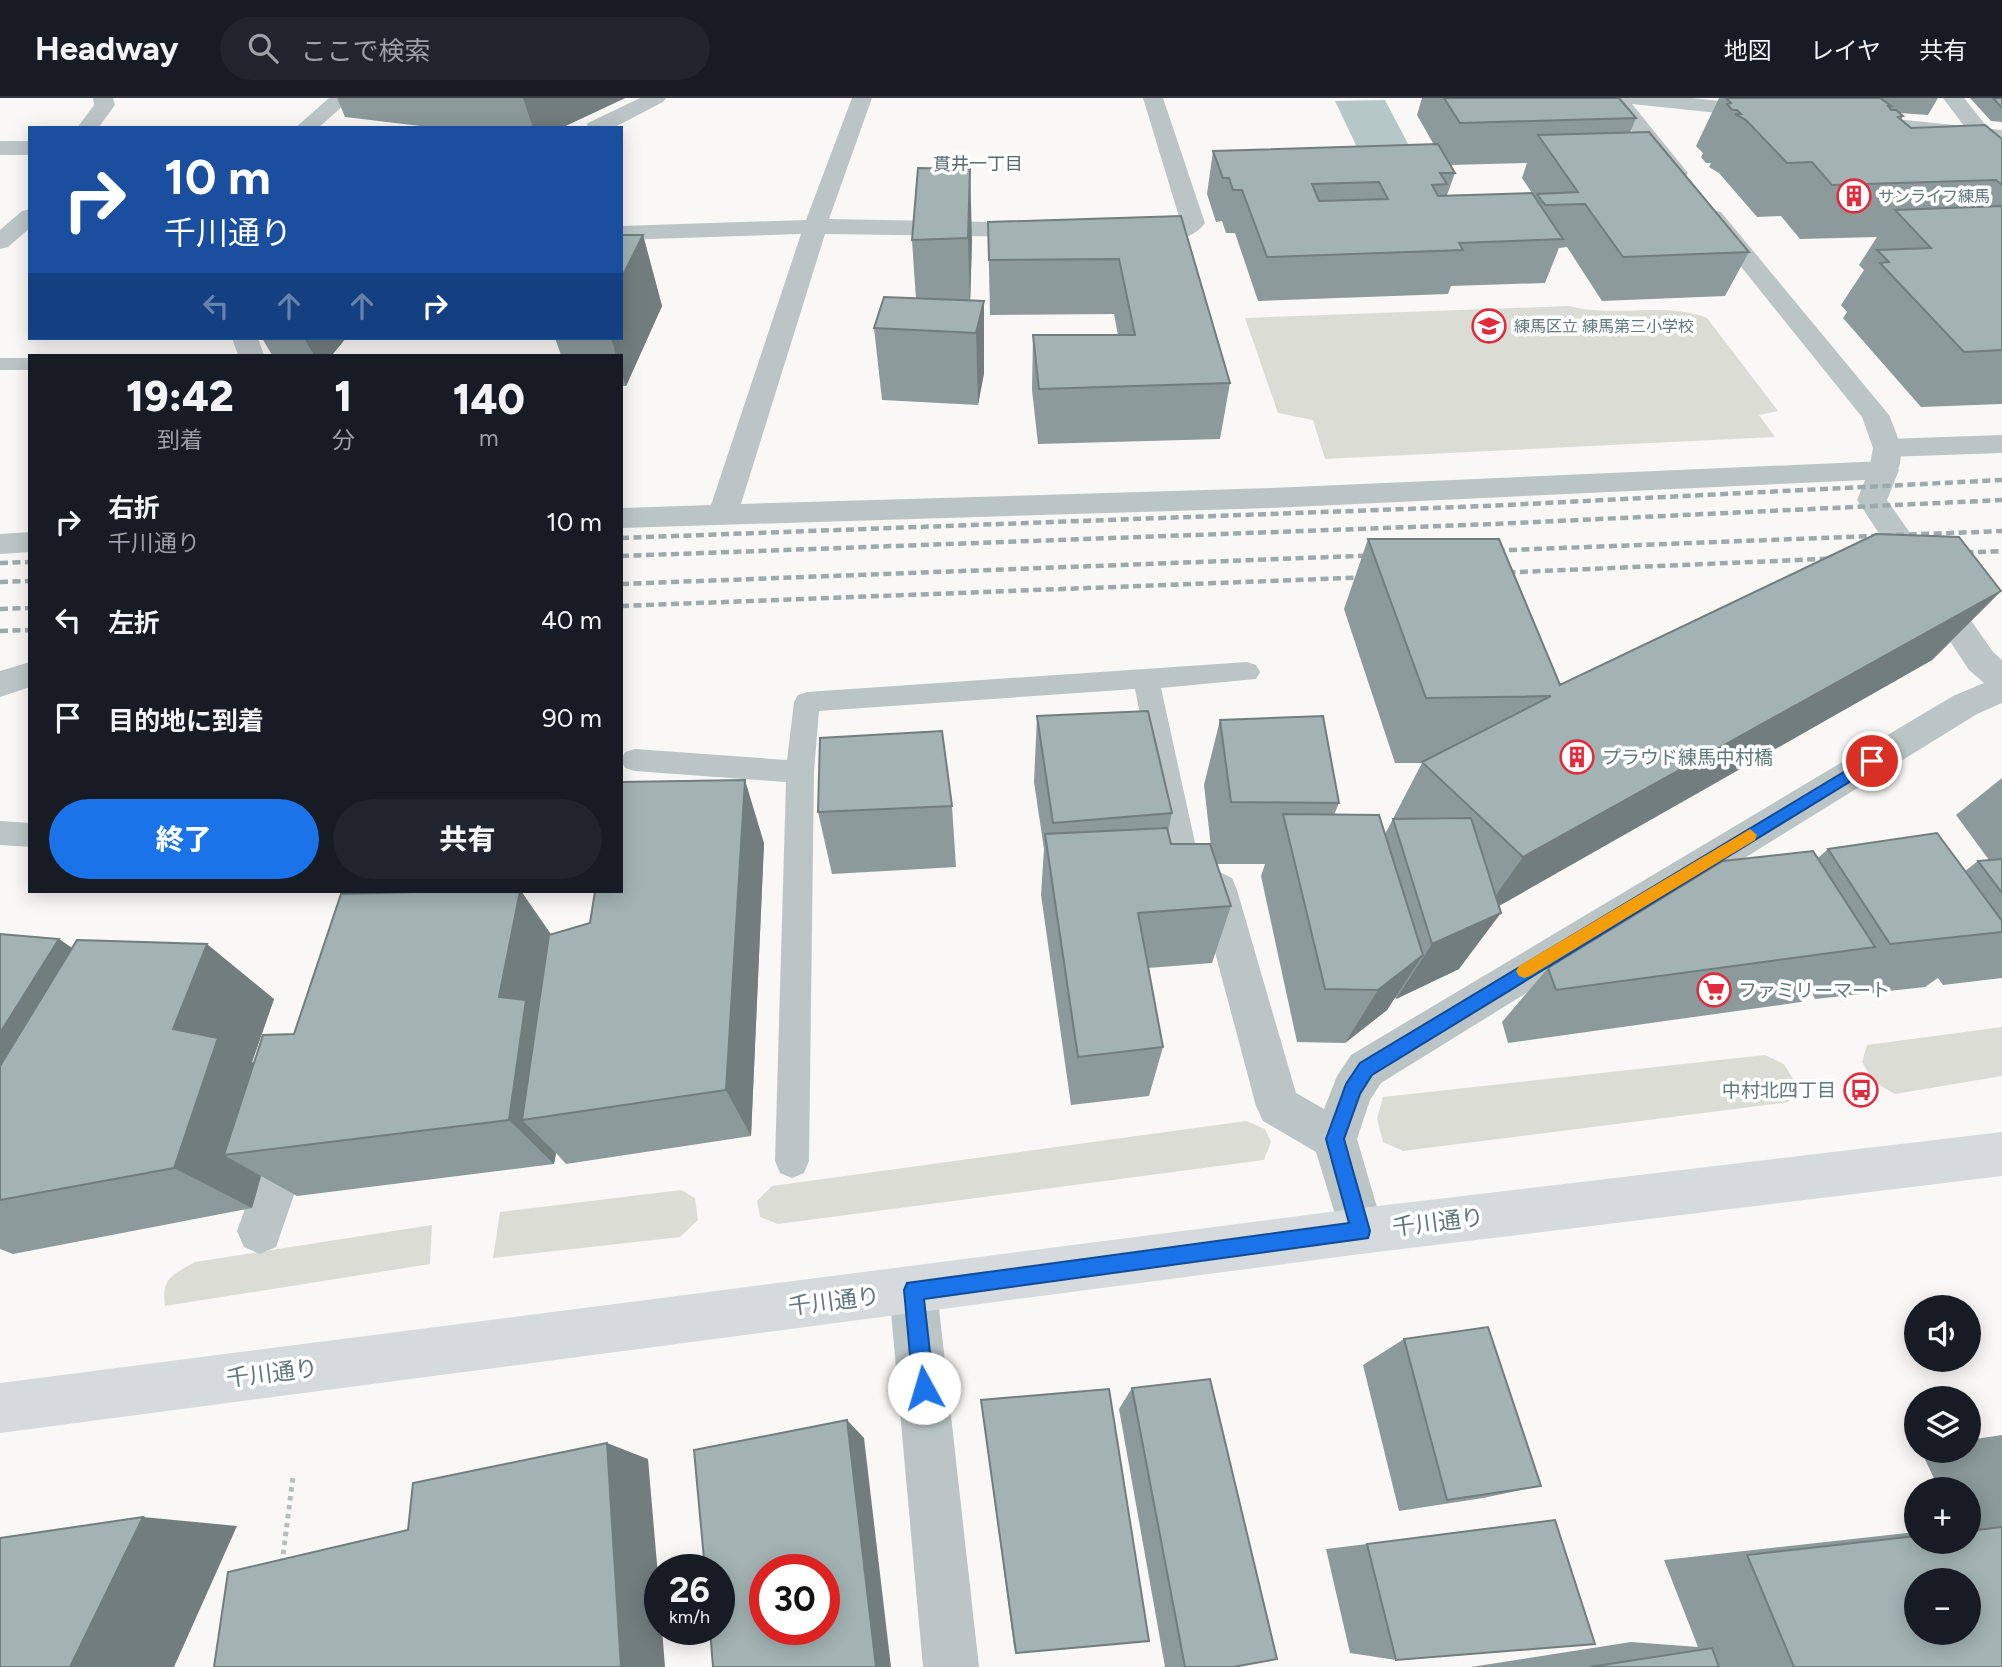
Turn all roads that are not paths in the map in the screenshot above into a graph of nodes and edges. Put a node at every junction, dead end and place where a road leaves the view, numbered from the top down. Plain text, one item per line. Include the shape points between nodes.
1 (103, 98) edge
2 (342, 98) edge
3 (656, 98) edge
4 (862, 98) edge
5 (1153, 98) edge
6 (1616, 98) edge
7 (1633, 98) edge
8 (1954, 98) edge
9 (1783, 113) edge
10 (1845, 116) edge
11 (89, 126) edge
12 (307, 126) edge
13 (600, 126) edge
14 (1992, 134) edge
15 (0, 148) edge
16 (28, 148) edge
17 (28, 218) edge
18 (815, 227) junction
19 (1065, 231) edge
20 (1107, 232) edge
21 (623, 233) edge
22 (0, 242) edge
23 (0, 364) edge
24 (28, 364) edge
25 (2002, 444) edge
26 (1886, 459) junction
27 (723, 513) junction
28 (623, 518) edge
29 (28, 542) edge
30 (0, 544) edge
31 (1247, 672) dead end
32 (28, 675) edge
33 (1146, 679) junction
34 (2002, 679) edge
35 (0, 684) edge
36 (2002, 689) edge
37 (635, 760) dead end
38 (800, 772) junction
39 (0, 833) edge
40 (28, 835) edge
41 (1186, 870) joint
42 (305, 1100) edge
43 (1335, 1139) junction
44 (2002, 1154) edge
45 (792, 1161) dead end
46 (260, 1231) dead end
47 (1361, 1231) junction
48 (914, 1290) junction
49 (0, 1408) edge
50 (951, 1667) edge

1 - 11 street via 105,105
2 - 12 street
3 - 13 street
4 - 18 street
5 - 20 street via 1194,223 1176,233
6 - 26 street via 1875,415
7 - 9 street
8 - 14 street
10 - 14 street
15 - 16 street
17 - 22 street
18 - 19 street
18 - 21 street
18 - 27 street
23 - 24 lane
25 - 26 street
26 - 27 street via 1271,498
26 - 34 street via 1872,500 1981,661
27 - 28 street
29 - 30 street
31 - 33 lane
32 - 35 street
33 - 38 lane via 807,702
33 - 41 lane
36 - 43 street via 1965,705 1366,1069 1352,1090
37 - 38 lane
38 - 45 lane
39 - 40 lane
41 - 43 street via 1219,890 1278,1105
42 - 46 street
43 - 47 street
44 - 47 main road, 千川通り
47 - 48 main road, 千川通り
48 - 49 main road, 千川通り
48 - 50 street

